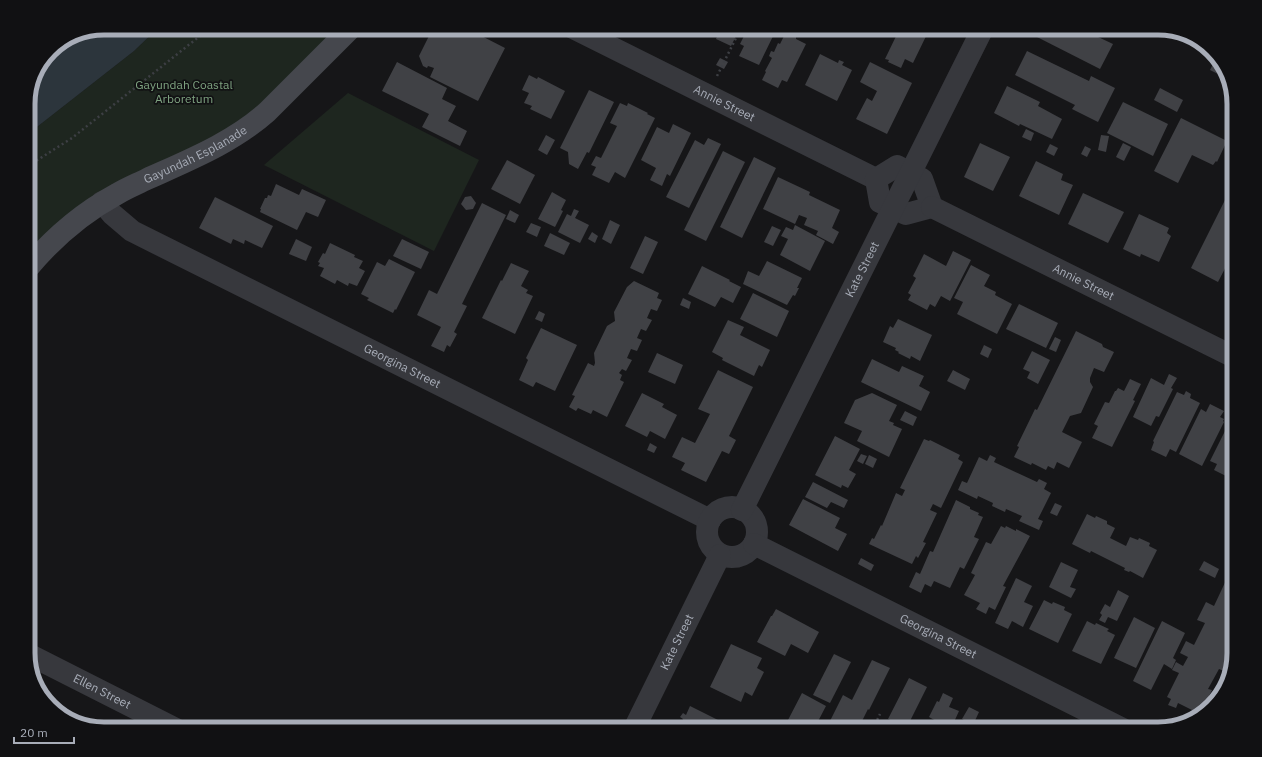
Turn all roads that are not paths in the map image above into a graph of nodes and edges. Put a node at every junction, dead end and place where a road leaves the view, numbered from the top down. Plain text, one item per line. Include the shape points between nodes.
1 (345, 35) edge
2 (587, 35) edge
3 (979, 35) edge
4 (910, 173) junction
5 (876, 179) junction
6 (102, 202) junction
7 (932, 207) junction
8 (893, 208) junction
9 (35, 260) edge
10 (1227, 354) edge
11 (742, 510) junction
12 (710, 520) junction
13 (754, 544) junction
14 (720, 554) junction
15 (35, 658) edge
16 (162, 722) edge
17 (637, 722) edge
18 (1109, 722) edge

1 - 6 street, Gayundah Esplanade via 253,125 214,148
2 - 5 street, Annie Street
3 - 4 street, Kate Street
4 - 5 street via 897,166
4 - 7 street via 922,179
4 - 8 street, Kate Street
5 - 8 street via 880,202
6 - 9 street, Gayundah Esplanade via 64,230
6 - 12 street, Georgina Street via 132,231
7 - 8 street via 906,214
7 - 10 street, Annie Street
8 - 11 street, Kate Street
11 - 12 street via 720,510
11 - 13 street via 754,520 757,536
12 - 14 street via 707,536 714,550
13 - 14 street via 736,557
13 - 18 street, Georgina Street
14 - 17 street, Kate Street
15 - 16 street, Ellen Street

